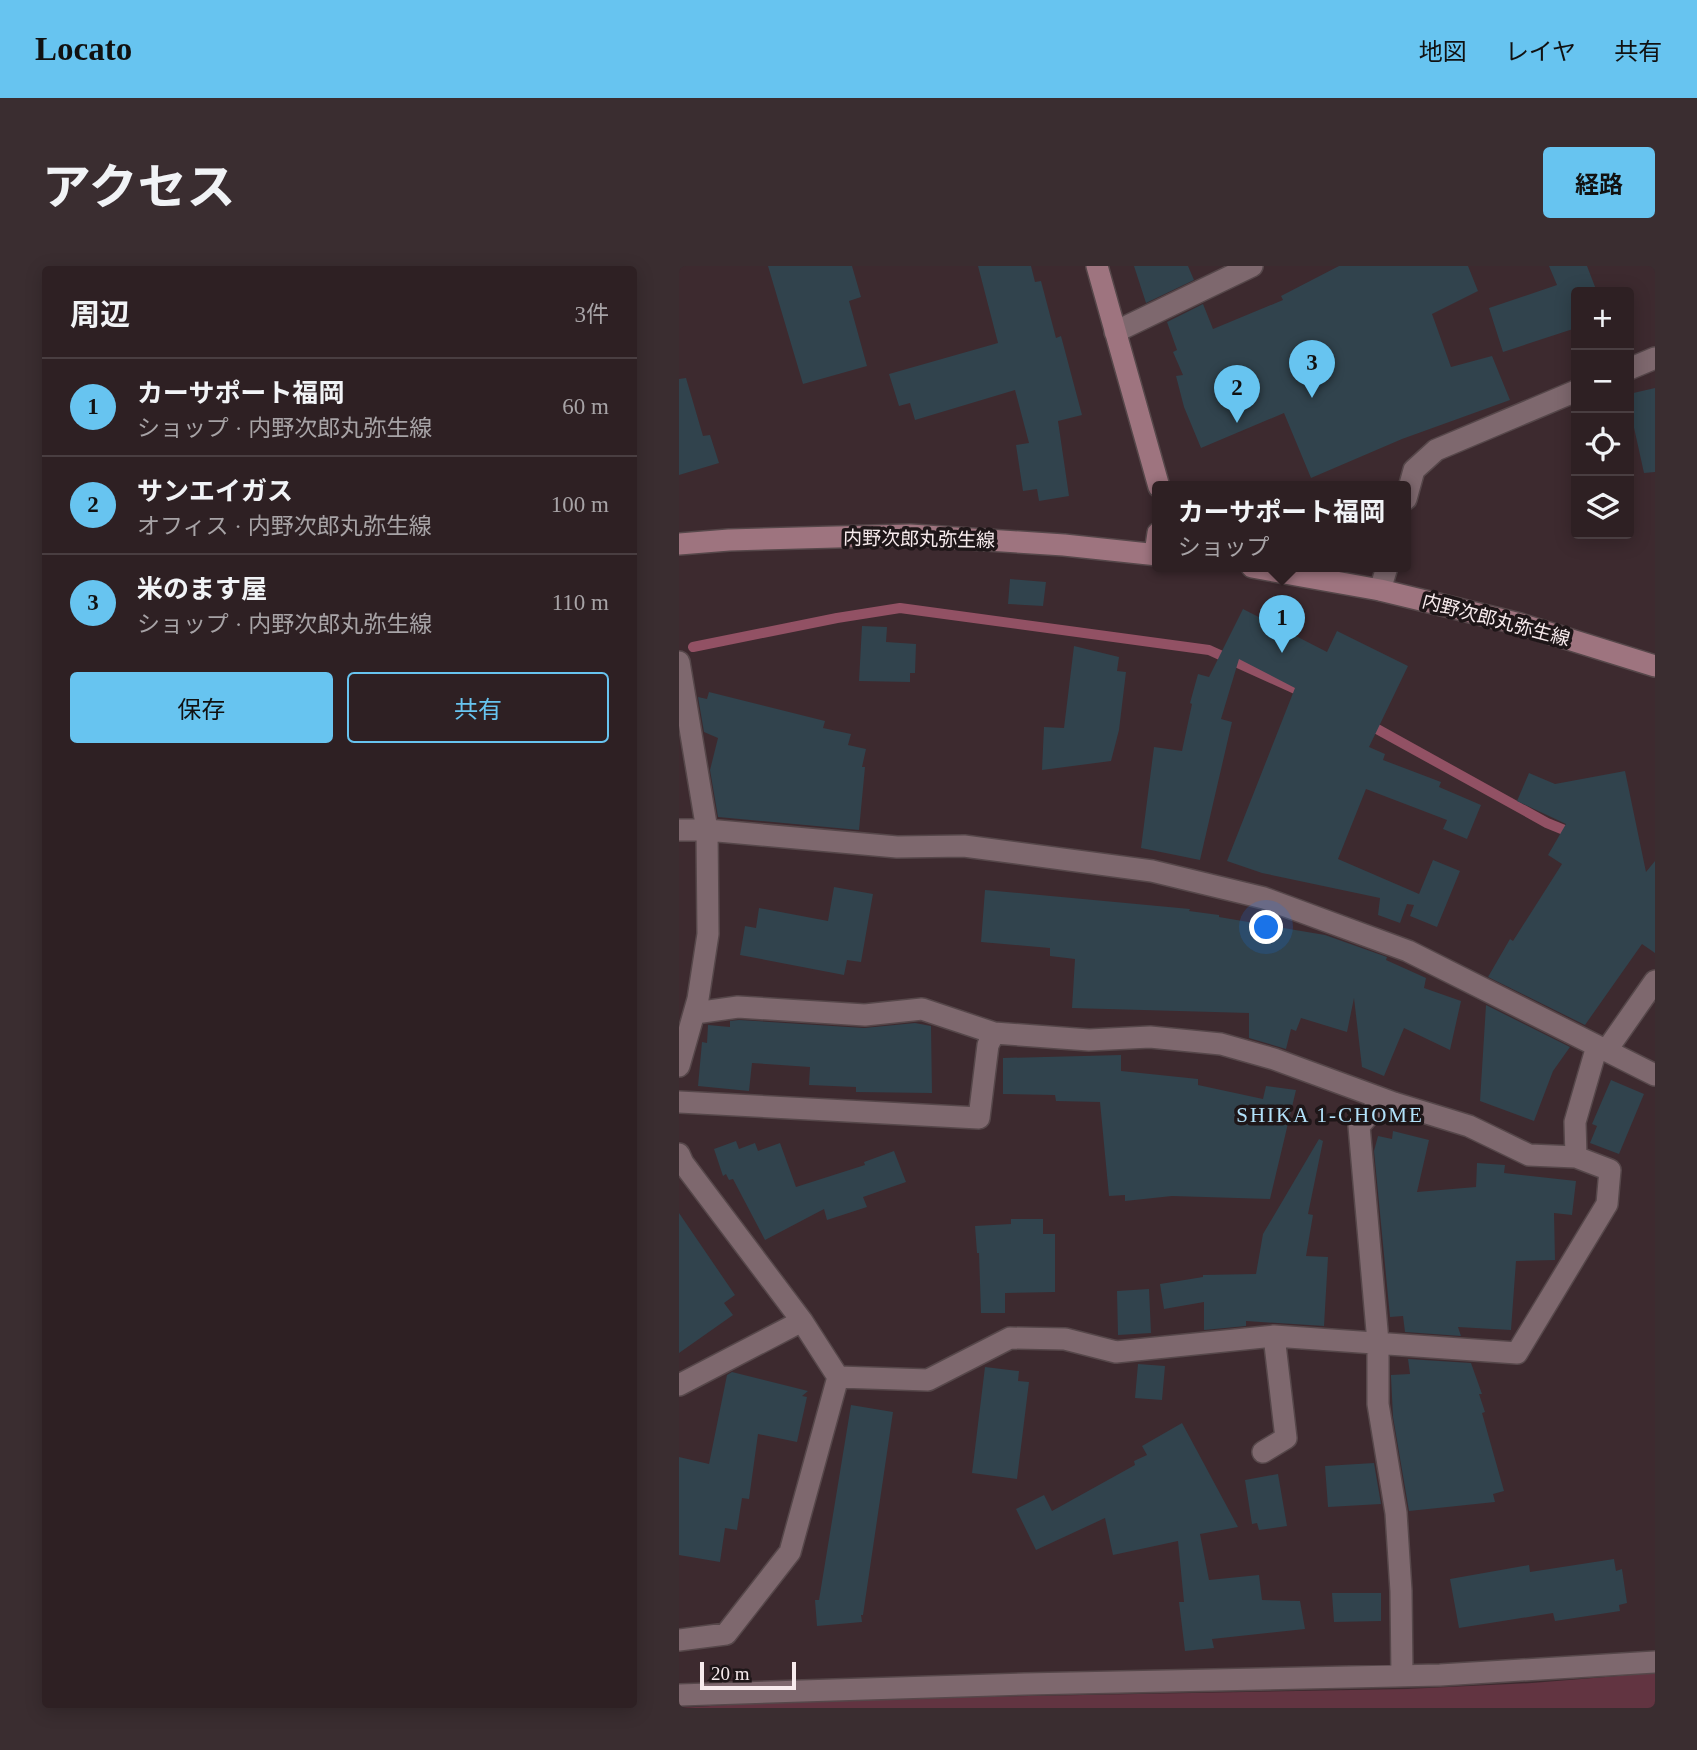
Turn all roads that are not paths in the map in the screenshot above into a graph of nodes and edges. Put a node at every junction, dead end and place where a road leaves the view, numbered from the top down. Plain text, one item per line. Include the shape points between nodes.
1 (1097, 266) edge
2 (1252, 266) edge
3 (1115, 332) junction
4 (1655, 358) edge
5 (1634, 367) edge
6 (1571, 393) edge
7 (1157, 481) edge
8 (1411, 483) edge
9 (679, 544) edge
10 (1152, 555) edge
11 (1280, 572) edge
12 (1385, 572) edge
13 (1380, 590) junction
14 (679, 662) edge
15 (1655, 666) edge
16 (679, 830) edge
17 (707, 830) junction
18 (1655, 981) edge
19 (691, 1005) edge
20 (994, 1032) junction
21 (1601, 1049) junction
22 (679, 1066) edge
23 (1655, 1075) edge
24 (1383, 1099) junction
25 (679, 1102) edge
26 (679, 1154) edge
27 (1576, 1157) junction
28 (801, 1321) junction
29 (1274, 1336) junction
30 (1378, 1342) junction
31 (838, 1377) junction
32 (679, 1385) edge
33 (1263, 1452) dead end
34 (679, 1640) edge
35 (1655, 1662) edge
36 (1402, 1676) junction
37 (679, 1695) edge

1 - 3 main road
2 - 3 street
3 - 7 main road
4 - 5 street
6 - 8 street via 1436,450 1415,470
9 - 10 main road, 内野次郎丸弥生線 via 910,535
11 - 13 main road, 内野次郎丸弥生線
12 - 13 street
13 - 15 main road, 内野次郎丸弥生線 via 1520,624
14 - 17 street
16 - 17 street
17 - 19 street via 708,934
17 - 21 street via 897,847 964,846 1152,871 1264,898 1408,951
18 - 21 street
19 - 20 street via 865,1014 922,1009
19 - 22 street
20 - 24 street via 1221,1044
20 - 25 street via 988,1045 979,1118
21 - 23 street
21 - 27 street via 1575,1122
24 - 27 street via 1469,1126 1529,1155
24 - 30 street via 1359,1126
26 - 28 street
27 - 30 street via 1610,1170 1607,1204 1517,1353
28 - 31 street
28 - 32 street
29 - 30 street
29 - 31 street via 1116,1352 1065,1339 1010,1338 928,1380
29 - 33 street via 1286,1438
30 - 36 street via 1378,1404 1396,1513
31 - 34 street via 790,1552 726,1634
35 - 36 street
36 - 37 street

